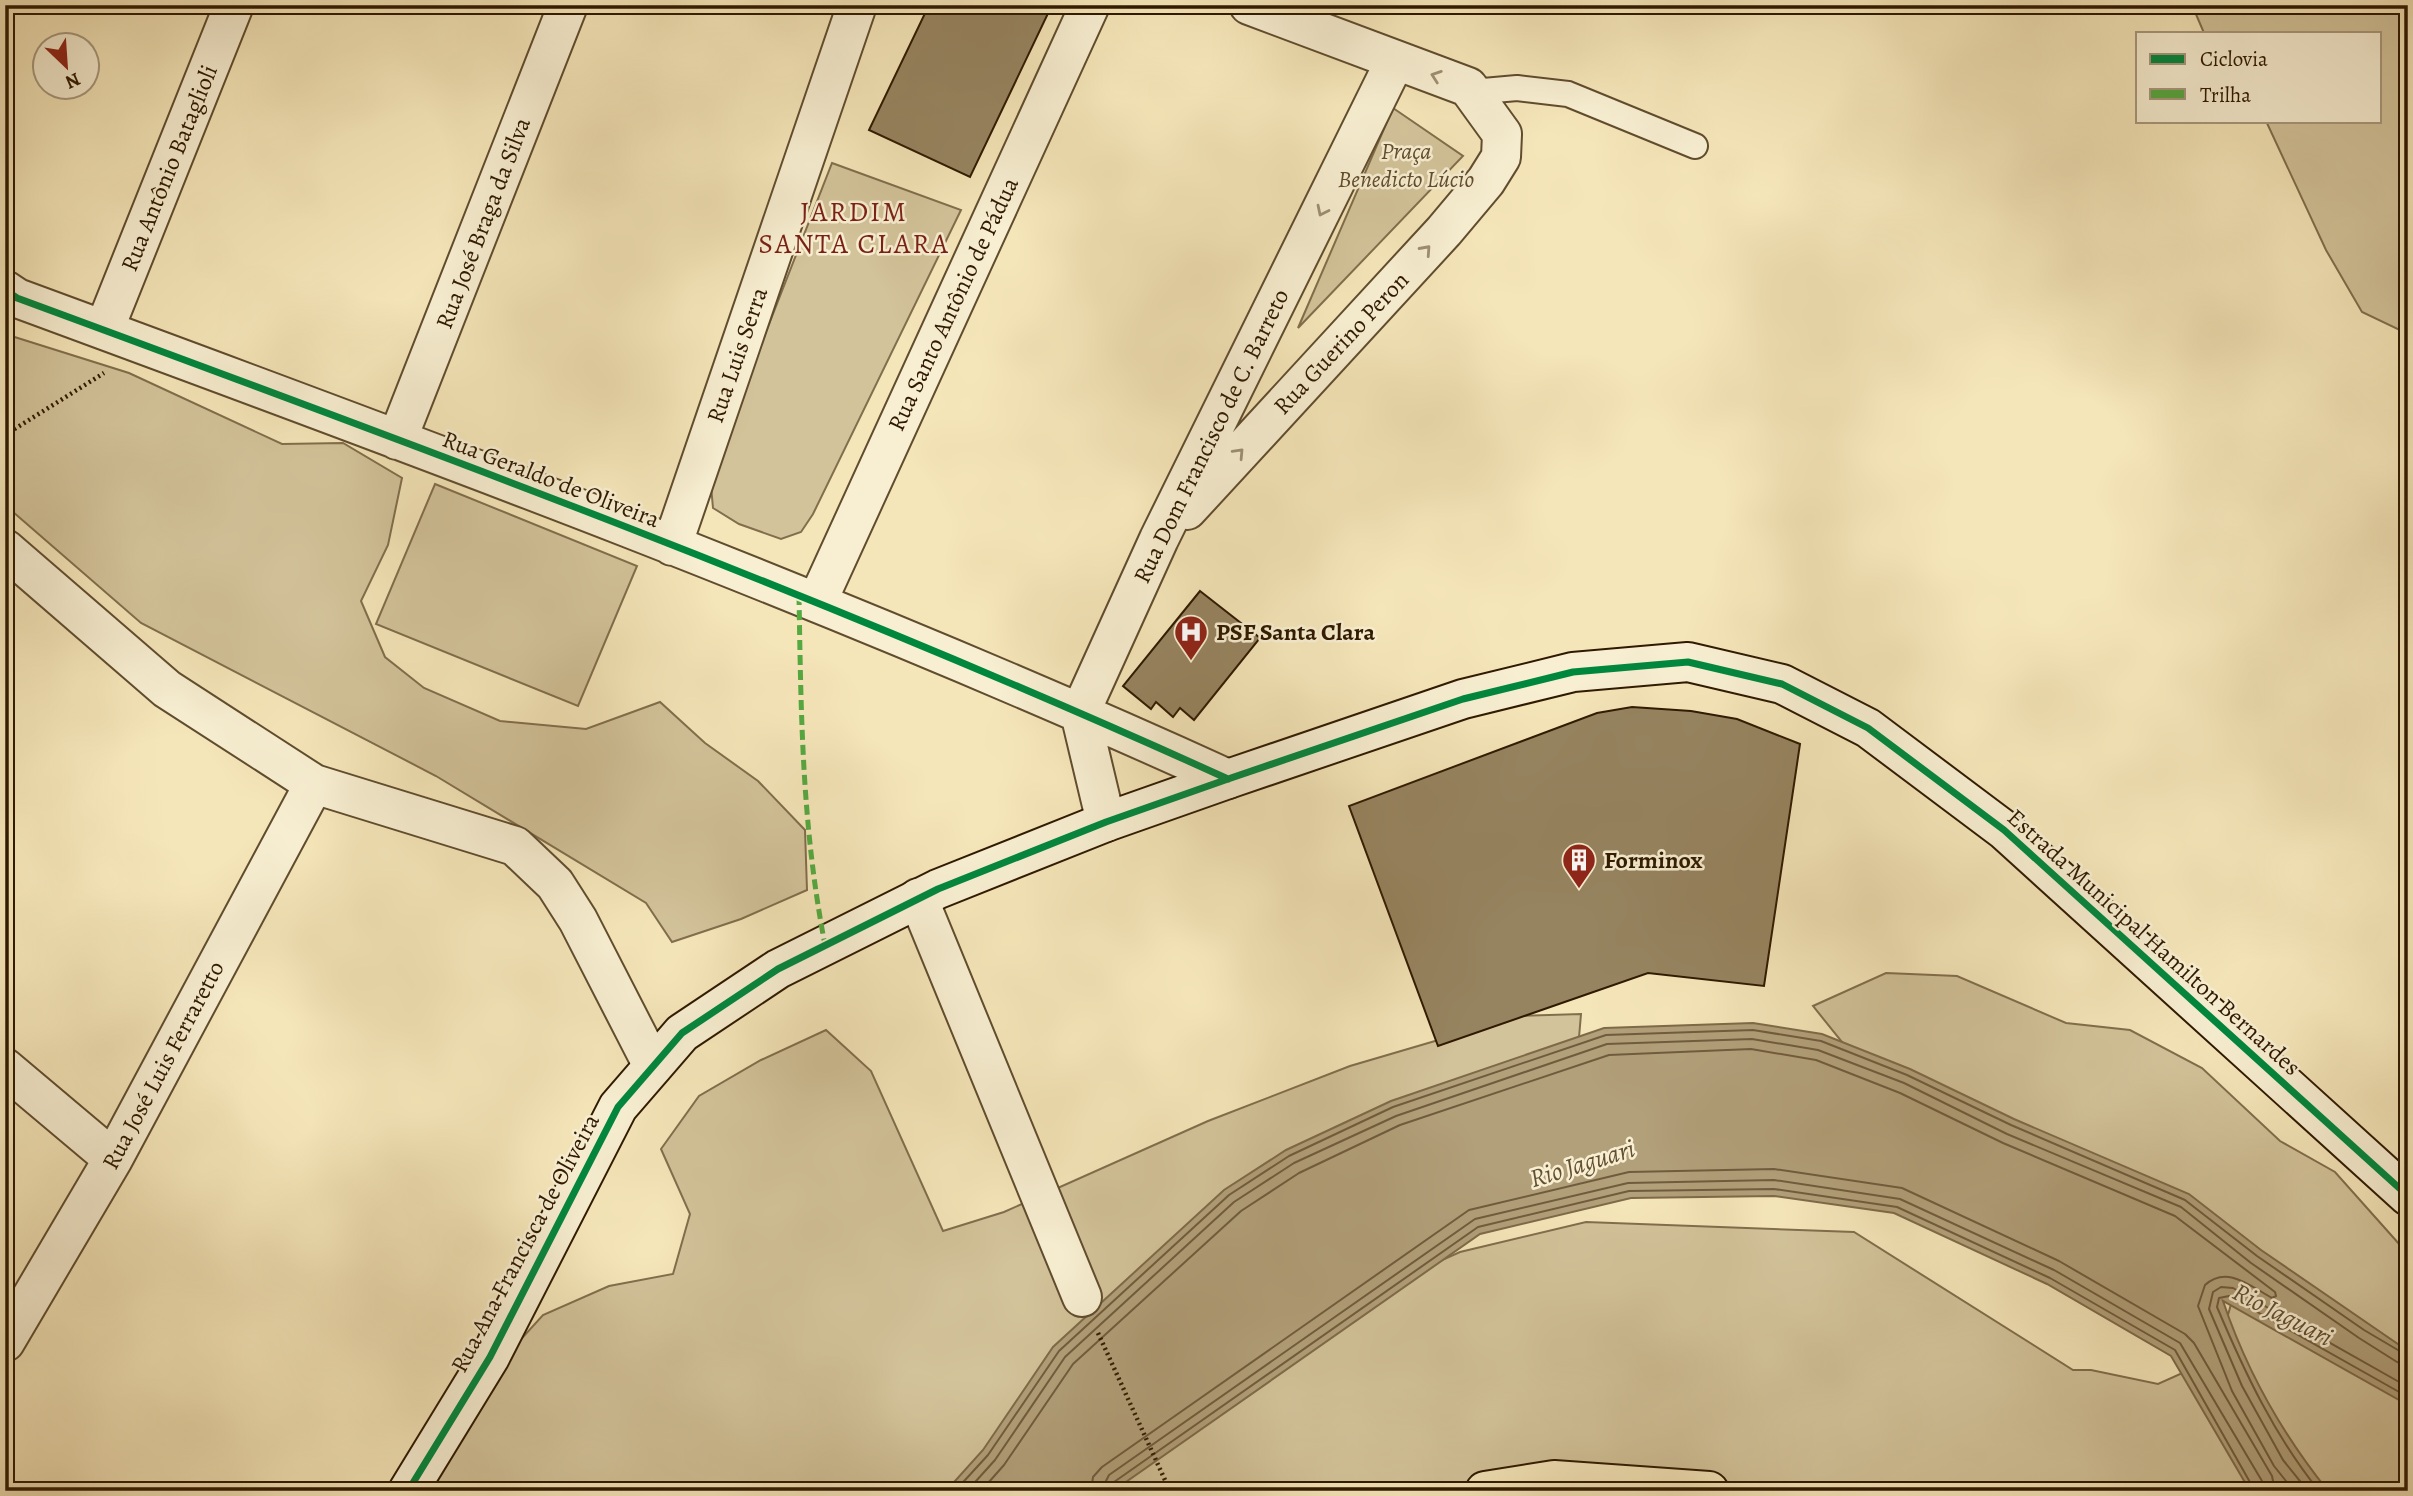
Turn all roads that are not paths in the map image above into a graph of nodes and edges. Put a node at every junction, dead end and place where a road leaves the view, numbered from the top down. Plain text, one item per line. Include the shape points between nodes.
1 (234, 5) edge
2 (568, 5) edge
3 (857, 5) edge
4 (1090, 5) edge
5 (1248, 5) edge
6 (1395, 61) junction
7 (1472, 92) junction
8 (1695, 146) dead end
9 (5, 290) edge
10 (104, 330) junction
11 (397, 440) junction
12 (1160, 539) junction
13 (672, 546) junction
14 (5, 549) edge
15 (817, 602) junction
16 (1080, 713) junction
17 (1228, 779) junction
18 (314, 784) junction
19 (1106, 822) junction
20 (918, 898) junction
21 (653, 1066) junction
22 (5, 1068) edge
23 (113, 1159) junction
24 (2408, 1196) edge
25 (1082, 1297) dead end
26 (5, 1342) edge
27 (408, 1491) edge
28 (1485, 1491) edge
29 (1709, 1491) edge

1 - 10 street, Rua Antônio Bataglioli
2 - 11 street, Rua José Braga da Silva
3 - 13 street, Rua Luis Serra
4 - 15 street, Rua Santo Antônio de Pádua
5 - 6 street
7 -> 6 street
6 -> 12 street, Rua Dom Francisco de C. Barreto
7 - 8 lane via 1517,88 1568,94
12 -> 7 street, Rua Guerino Peron via 1486,181 1501,157 1502,134
9 - 10 street, Rua Geraldo de Oliveira
10 - 11 street, Rua Geraldo de Oliveira
11 - 13 street, Rua Geraldo de Oliveira
12 - 16 street, Rua Dom Francisco de C. Barreto
13 - 15 street, Rua Geraldo de Oliveira
14 - 18 street via 167,689
15 - 16 street, Rua Geraldo de Oliveira
16 - 17 street, Rua Geraldo de Oliveira
16 - 19 street
17 - 19 street, Estrada Municipal Hamilton Bernardes
17 - 24 street, Estrada Municipal Hamilton Bernardes via 1463,699 1573,672 1688,662 1782,684 1868,728 2004,831
18 - 21 street via 515,846 555,884 578,920
18 - 23 street, Rua José Luis Ferraretto
19 - 20 street, Rua Ana Francisca de Oliveira
20 - 21 street, Rua Ana Francisca de Oliveira via 778,970 682,1033
20 - 25 street
21 - 27 street, Rua Ana Francisca de Oliveira via 618,1107 490,1356
22 - 23 street
23 - 26 street, Rua José Luis Ferraretto
28 - 29 main road via 1553,1480

